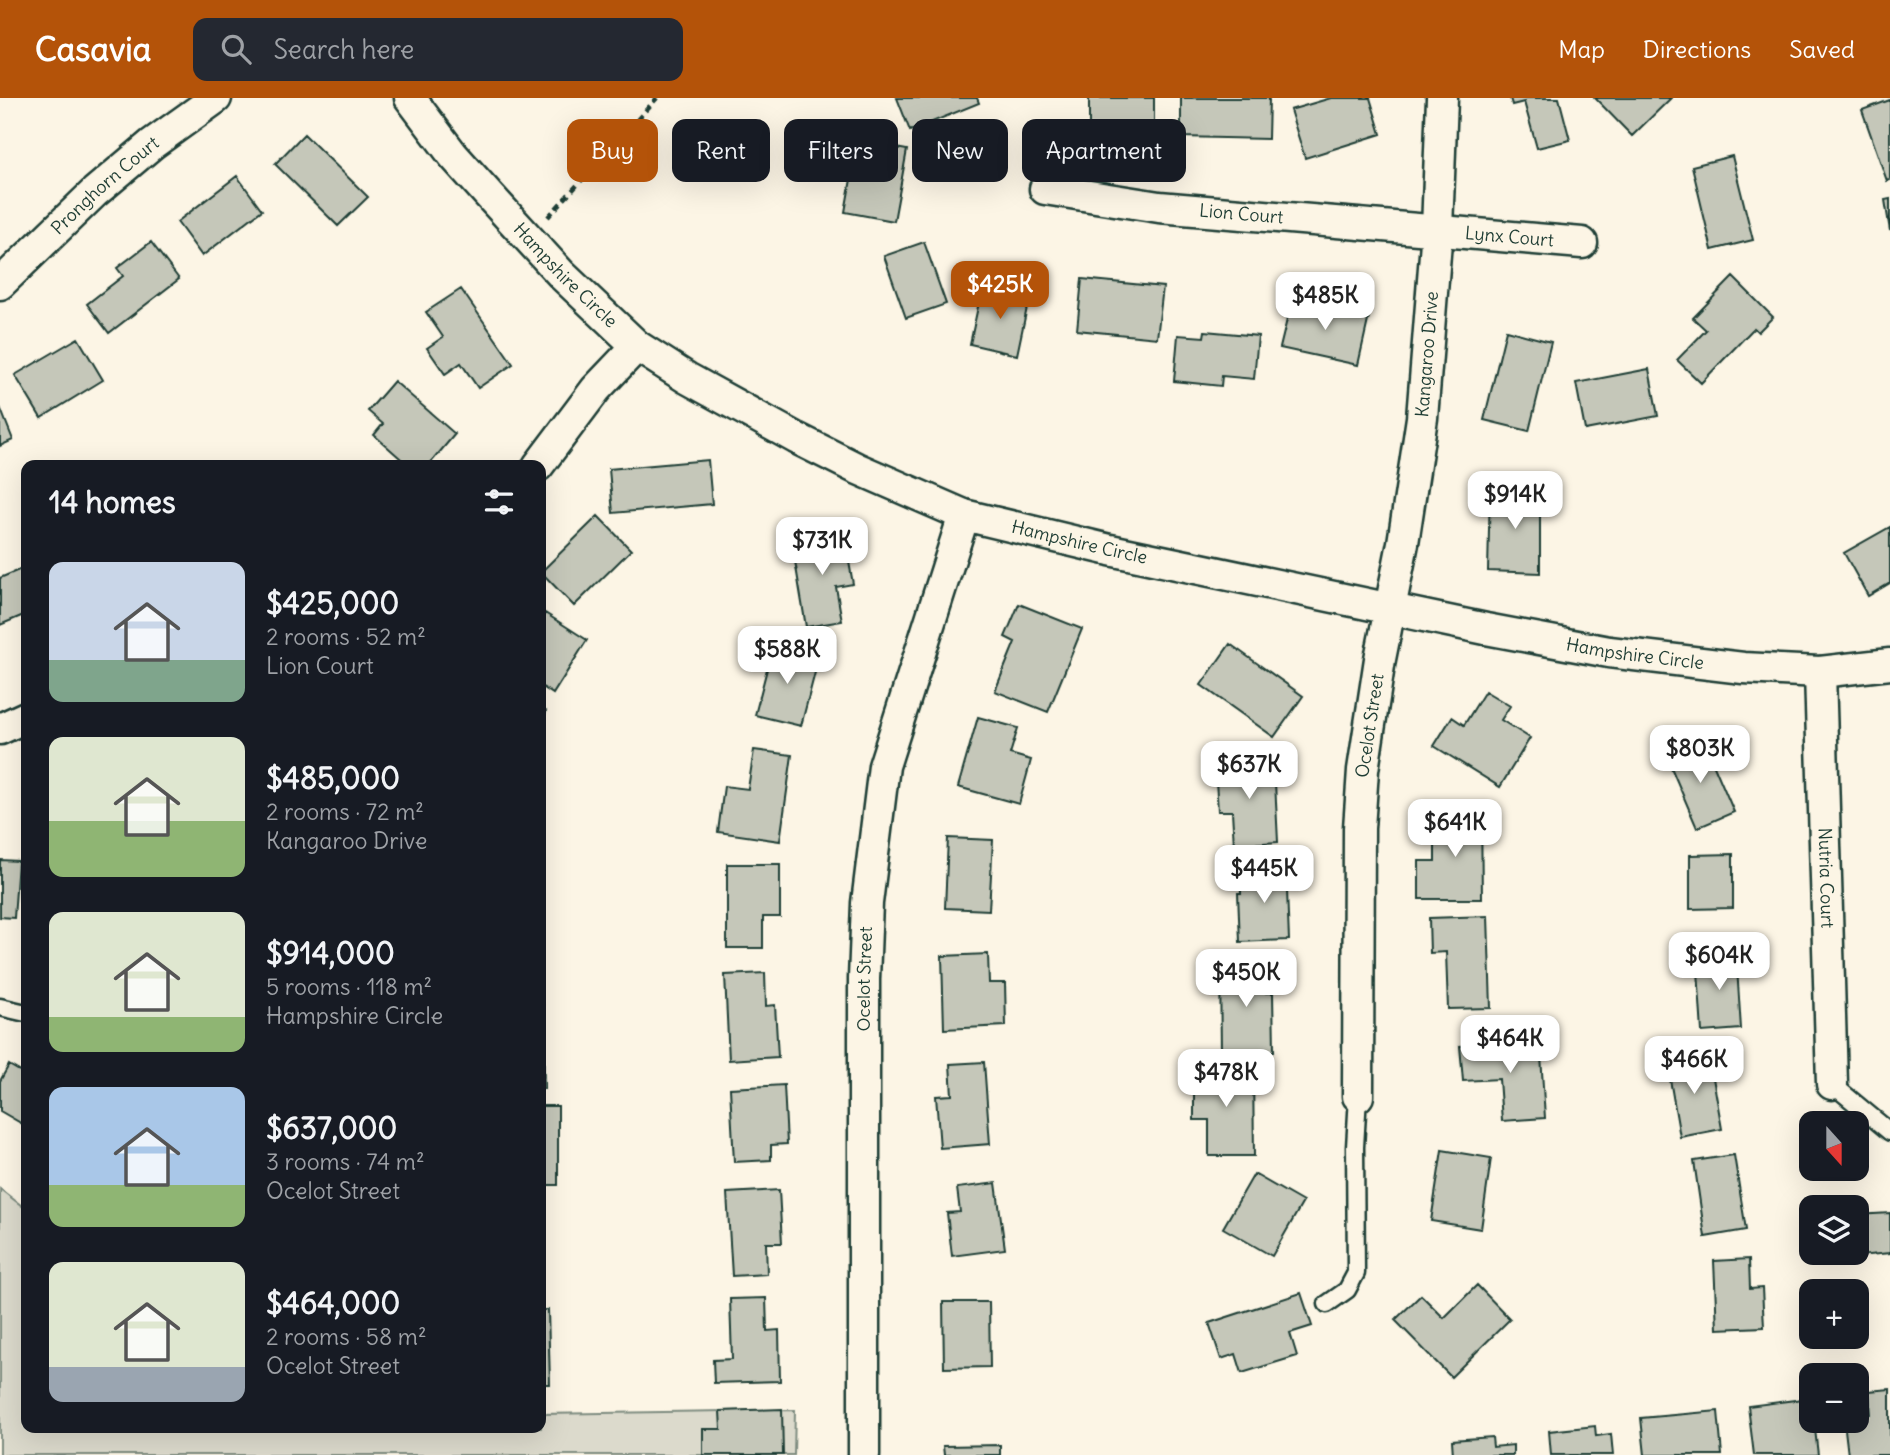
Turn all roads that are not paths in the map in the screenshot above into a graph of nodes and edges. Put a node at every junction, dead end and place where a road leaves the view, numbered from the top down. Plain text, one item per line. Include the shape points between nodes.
1 (216, 98) edge
2 (410, 98) edge
3 (1442, 98) edge
4 (1045, 189) dead end
5 (1437, 229) junction
6 (1582, 243) dead end
7 (0, 284) edge
8 (637, 346) junction
9 (543, 460) edge
10 (964, 515) junction
11 (1392, 608) junction
12 (1890, 664) edge
13 (1820, 672) junction
14 (21, 719) edge
15 (0, 729) edge
16 (0, 1007) edge
17 (21, 1012) edge
18 (1832, 1084) joint
19 (1358, 1096) joint
20 (1890, 1132) edge
21 (1327, 1304) dead end
22 (864, 1455) edge

1 - 7 street, Pronghorn Court via 95,192
2 - 8 street, Hampshire Circle via 453,155 529,239
3 - 5 street, Kangaroo Drive
4 - 5 street, Lion Court via 1159,207
5 - 6 street, Lynx Court
5 - 11 street, Kangaroo Drive via 1422,418
8 - 9 street via 596,389
8 - 10 street, Hampshire Circle via 796,438
10 - 11 street, Hampshire Circle
10 - 22 street, Ocelot Street via 884,766 867,903
11 - 13 street, Hampshire Circle via 1609,652
11 - 19 street, Ocelot Street via 1362,782
12 - 13 street, Hampshire Circle
13 - 18 street, Nutria Court
14 - 15 street
16 - 17 lane
18 - 20 lane
19 - 21 lane via 1356,1273 1347,1290

